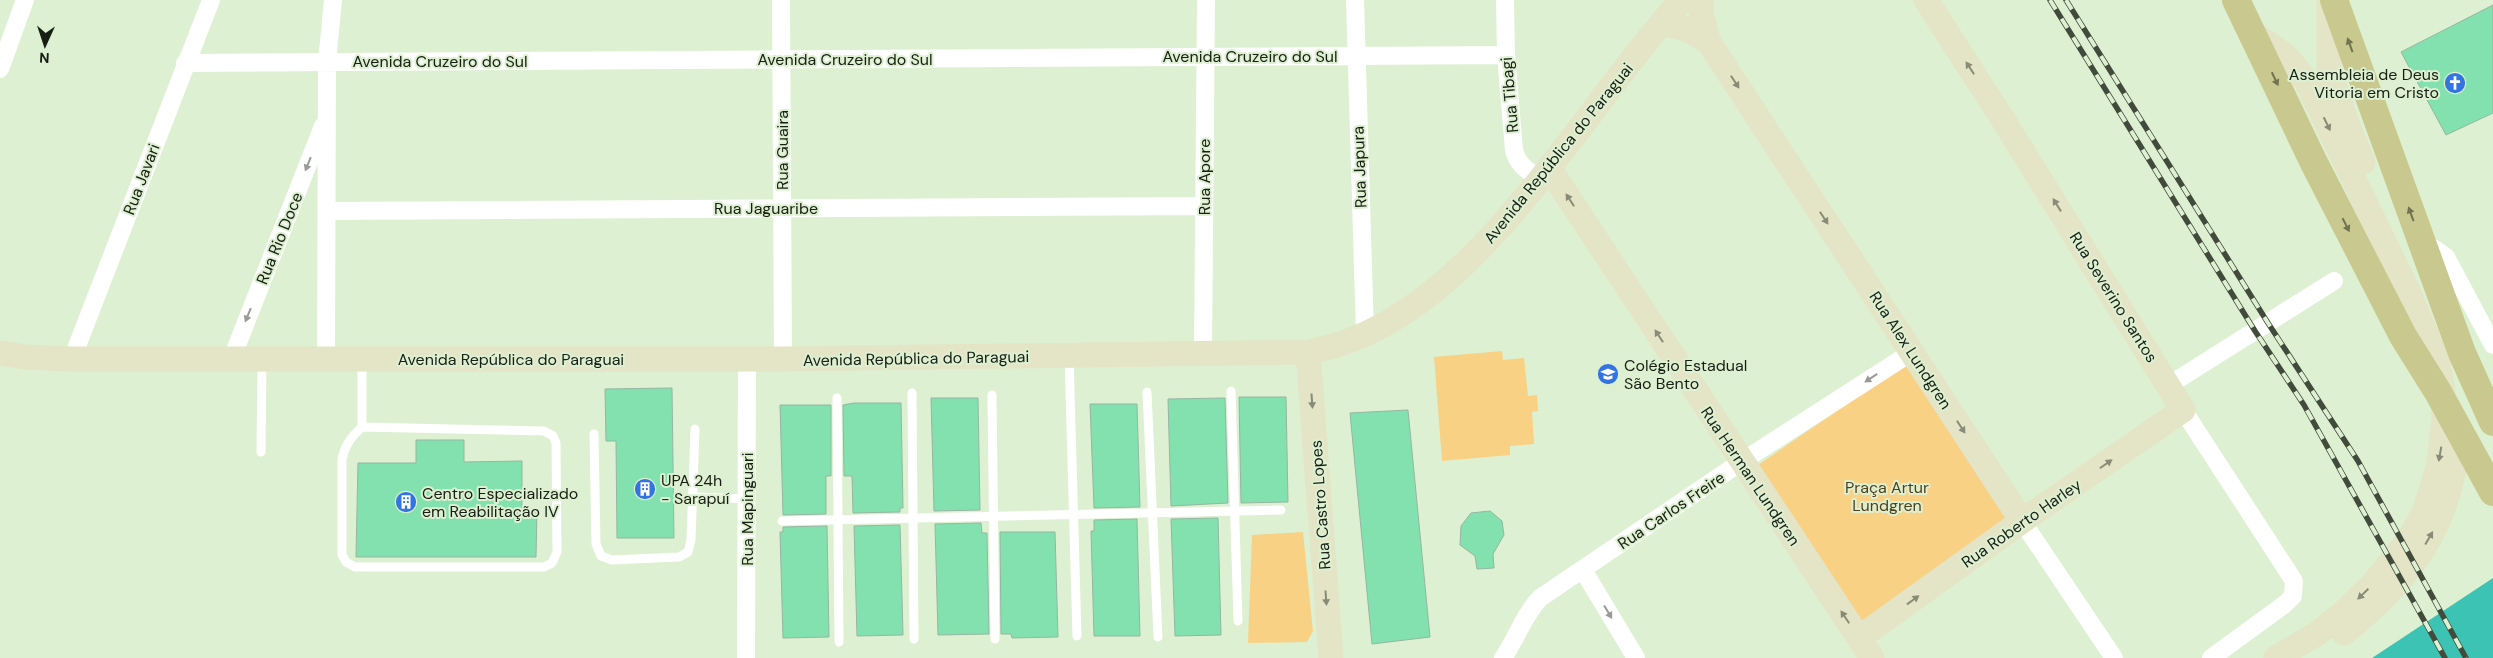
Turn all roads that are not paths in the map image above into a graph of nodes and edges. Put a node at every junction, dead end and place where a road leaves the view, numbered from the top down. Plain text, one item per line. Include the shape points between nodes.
1 (25, 0) edge
2 (211, 0) edge
3 (333, 0) edge
4 (782, 0) edge
5 (1206, 0) edge
6 (1355, 0) edge
7 (1505, 0) edge
8 (1682, 0) edge
9 (1700, 0) edge
10 (1926, 0) edge
11 (2329, 0) edge
12 (2334, 0) edge
13 (2240, 3) edge
14 (1662, 23) junction
15 (2254, 35) junction
16 (1708, 41) junction
17 (1506, 55) junction
18 (1205, 56) junction
19 (1355, 56) junction
20 (782, 59) junction
21 (327, 62) junction
22 (185, 63) junction
23 (0, 69) edge
24 (326, 119) junction
25 (1544, 174) junction
26 (1204, 206) junction
27 (782, 208) junction
28 (327, 211) junction
29 (2421, 244) junction
30 (2334, 281) dead end
31 (1366, 334) junction
32 (2403, 336) junction
33 (2493, 345) edge
34 (1308, 352) junction
35 (1912, 352) junction
36 (0, 353) edge
37 (1204, 353) junction
38 (2462, 354) junction
39 (1069, 356) junction
40 (72, 358) junction
41 (232, 358) junction
42 (262, 358) junction
43 (326, 358) junction
44 (362, 359) junction
45 (747, 359) junction
46 (783, 359) junction
47 (2169, 385) junction
48 (1231, 391) dead end
49 (1147, 392) dead end
50 (2479, 392) junction
51 (912, 393) dead end
52 (992, 395) dead end
53 (837, 398) dead end
54 (2446, 408) junction
55 (2183, 410) junction
56 (2493, 422) edge
57 (362, 428) junction
58 (695, 428) dead end
59 (594, 434) dead end
60 (261, 452) dead end
61 (1741, 462) junction
62 (2489, 484) edge
63 (694, 497) junction
64 (747, 499) junction
65 (1281, 510) dead end
66 (1233, 511) junction
67 (1152, 513) junction
68 (1074, 515) junction
69 (994, 516) junction
70 (913, 518) junction
71 (838, 520) junction
72 (782, 521) dead end
73 (2022, 521) junction
74 (1583, 570) junction
75 (1238, 621) dead end
76 (1077, 636) dead end
77 (1158, 637) dead end
78 (914, 639) dead end
79 (995, 639) dead end
80 (1515, 640) junction
81 (839, 642) dead end
82 (1866, 648) edge
83 (746, 658) edge
84 (1331, 658) edge
85 (1503, 658) edge
86 (1518, 658) edge
87 (1636, 658) edge
88 (2114, 658) edge
89 (2210, 658) edge
90 (2276, 658) edge
91 (2310, 658) edge

1 - 23 street
2 - 22 street, Rua Javari
3 - 21 street, Rua Rio Doce
4 - 20 street, Rua Guaira
5 - 18 street, Rua Apore
6 - 19 street, Rua Japura
7 - 17 street, Rua Tibagi
8 - 14 main road, Avenida República do Paraguai
9 - 16 main road, Rua Alex Lundgren
47 -> 10 main road, Rua Severino Santos
91 -> 11 main road via 2378,605 2408,569 2438,521 2460,444 2460,407 2454,366 2351,134 2330,72
29 -> 12 main road
13 - 15 main road
14 - 16 main road, Rua Alex Lundgren via 1686,29
14 - 25 main road, Avenida República do Paraguai
15 -> 32 main road via 2314,162
15 -> 90 main road via 2278,48 2306,80 2409,293 2438,363 2443,390 2444,420 2438,468 2424,512 2409,539 2371,586 2342,614
16 -> 35 main road, Rua Alex Lundgren
17 - 19 street, Avenida Cruzeiro do Sul
17 - 25 street, Rua Tibagi via 1516,158
18 - 19 street, Avenida Cruzeiro do Sul
18 - 20 street, Avenida Cruzeiro do Sul
18 - 26 street, Rua Apore
19 - 31 street, Rua Japura
20 - 21 street, Avenida Cruzeiro do Sul
20 - 27 street, Rua Guaira
21 - 22 street, Avenida Cruzeiro do Sul
21 - 24 street, Rua Rio Doce
22 - 40 street, Rua Javari
24 - 28 street, Rua Rio Doce
24 -> 41 street, Rua Rio Doce
25 - 31 main road, Avenida República do Paraguai via 1483,247 1431,292
61 -> 25 main road, Rua Herman Lundgren
26 - 27 street, Rua Jaguaribe
26 - 37 street, Rua Apore
27 - 28 street, Rua Jaguaribe
27 - 46 street, Rua Guaira
28 - 43 street, Rua Rio Doce
29 - 33 street via 2446,258
29 - 38 main road
30 - 47 street
31 - 34 main road, Avenida República do Paraguai via 1347,344
32 - 38 main road via 2441,369 2457,366
32 - 54 main road
34 - 37 main road, Avenida República do Paraguai
34 -> 84 main road, Rua Castro Lopes
35 -> 61 street, Rua Carlos Freire
35 -> 73 main road, Rua Alex Lundgren
36 - 40 main road, Avenida República do Paraguai
37 - 39 main road, Avenida República do Paraguai
38 - 50 main road
39 - 46 main road, Avenida República do Paraguai
39 - 68 lane
40 - 41 main road, Avenida República do Paraguai
41 - 42 main road, Avenida República do Paraguai
42 - 43 main road, Avenida República do Paraguai
42 - 60 lane
43 - 44 main road, Avenida República do Paraguai
44 - 45 main road, Avenida República do Paraguai
44 - 57 lane
45 - 46 main road, Avenida República do Paraguai
45 - 64 street, Rua Mapinguari
47 - 55 main road, Rua Severino Santos
48 - 66 lane
49 - 67 lane
50 - 54 main road via 2468,383 2459,381 2449,389
50 - 56 main road
51 - 70 lane
52 - 69 lane
53 - 71 lane
54 - 62 main road
73 -> 55 main road, Rua Roberto Harley
55 - 89 street, Rua Severino Santos via 2294,581 2293,596
57 - 57 lane via 345,446 342,459 342,555 346,562 355,567 544,567 552,563 557,552 556,443 552,436 544,432
58 - 63 lane
59 - 63 lane via 596,544 601,556 612,560 679,557 688,552
61 - 74 street, Rua Carlos Freire
82 -> 61 main road, Rua Herman Lundgren
63 - 64 lane
64 - 83 street, Rua Mapinguari
65 - 66 lane
66 - 67 lane
66 - 75 lane
67 - 68 lane
67 - 77 lane
68 - 69 lane
68 - 76 lane
69 - 70 lane
69 - 79 lane
70 - 71 lane
70 - 78 lane
71 - 72 lane
71 - 81 lane
82 -> 73 main road, Rua Roberto Harley
73 - 88 street, Rua Alex Lundgren
74 - 80 street, Rua Carlos Freire via 1540,598 1528,611
74 -> 87 street
80 - 85 street, Rua Carlos Freire
80 - 86 street

